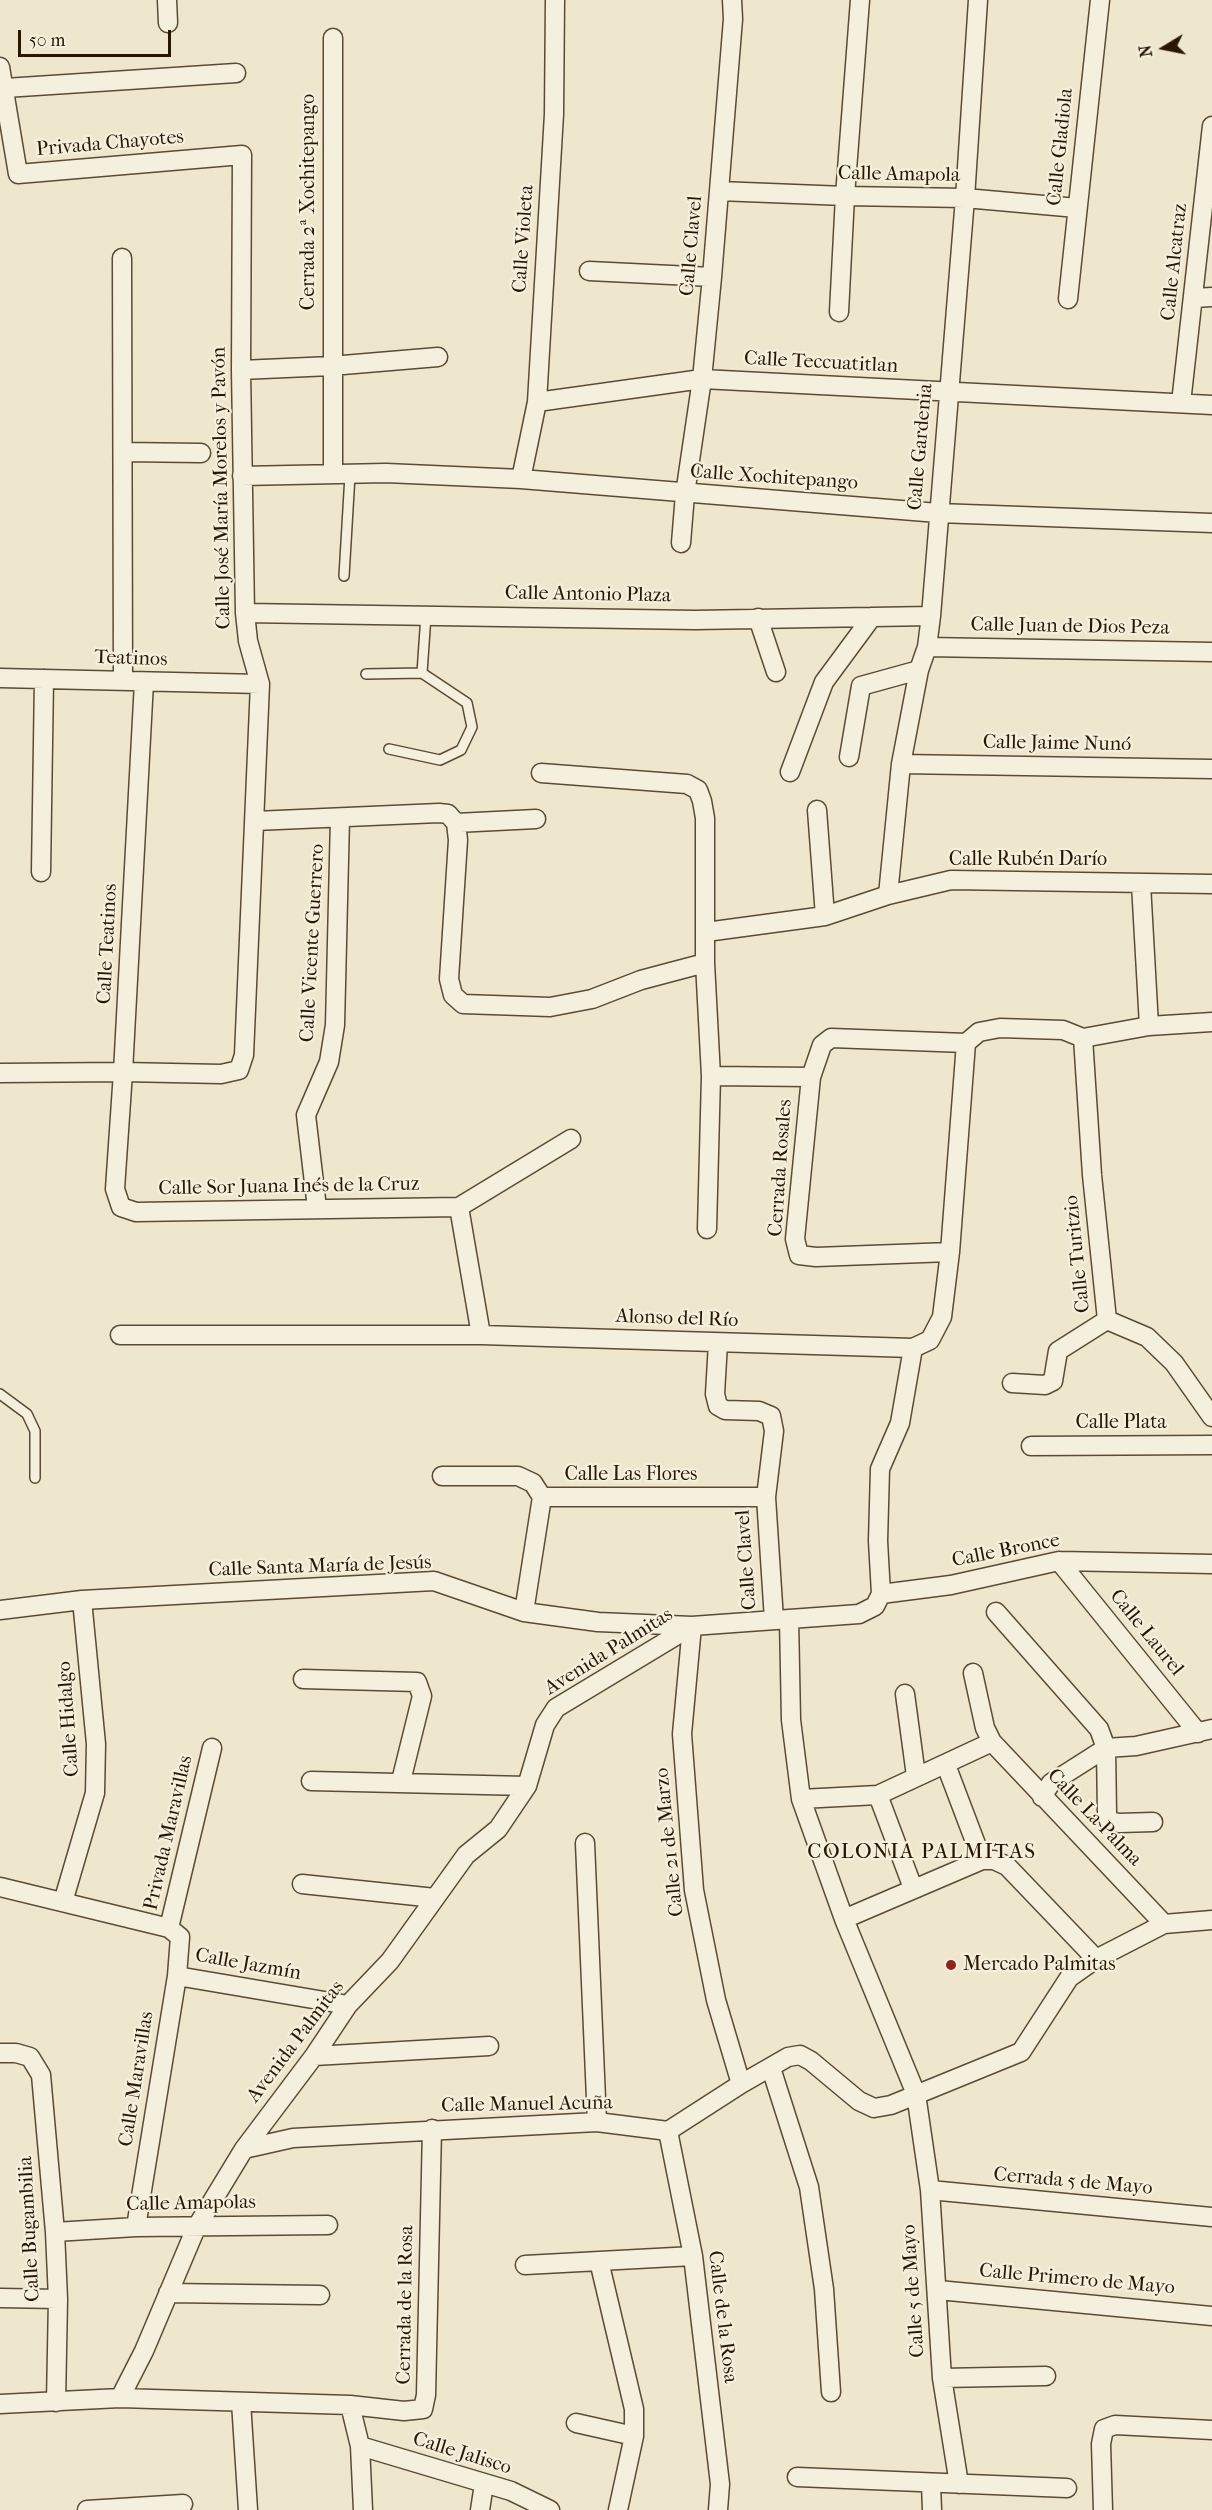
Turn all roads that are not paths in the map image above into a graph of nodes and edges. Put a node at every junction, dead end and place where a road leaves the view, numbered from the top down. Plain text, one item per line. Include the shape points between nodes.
1 (167, 0) edge
2 (555, 0) edge
3 (732, 0) edge
4 (860, 0) edge
5 (978, 0) edge
6 (1100, 0) edge
7 (168, 24) dead end
8 (333, 38) dead end
9 (0, 67) edge
10 (236, 73) dead end
11 (5, 88) junction
12 (4, 121) edge
13 (1212, 126) edge
14 (242, 155) joint
15 (18, 174) junction
16 (0, 176) edge
17 (719, 191) junction
18 (844, 196) junction
19 (965, 198) junction
20 (1077, 208) junction
21 (122, 258) dead end
22 (589, 271) dead end
23 (712, 277) junction
24 (1203, 297) edge
25 (1068, 299) dead end
26 (839, 312) dead end
27 (438, 357) dead end
28 (331, 366) junction
29 (241, 370) junction
30 (702, 379) junction
31 (948, 392) junction
32 (537, 402) junction
33 (1181, 403) junction
34 (1212, 405) edge
35 (123, 452) junction
36 (201, 453) dead end
37 (342, 474) junction
38 (242, 476) junction
39 (521, 479) junction
40 (685, 494) junction
41 (938, 513) junction
42 (1212, 523) edge
43 (681, 543) dead end
44 (344, 576) dead end
45 (245, 613) junction
46 (426, 615) junction
47 (931, 616) junction
48 (872, 617) junction
49 (758, 618) junction
50 (927, 647) junction
51 (1212, 652) edge
52 (919, 670) junction
53 (776, 672) dead end
54 (422, 673) junction
55 (366, 674) dead end
56 (0, 678) edge
57 (45, 679) junction
58 (123, 681) junction
59 (144, 682) junction
60 (260, 684) junction
61 (389, 748) dead end
62 (849, 757) dead end
63 (901, 764) junction
64 (1212, 769) edge
65 (790, 772) dead end
66 (541, 773) dead end
67 (817, 810) dead end
68 (340, 818) junction
69 (536, 819) dead end
70 (255, 821) junction
71 (456, 824) junction
72 (41, 872) dead end
73 (1141, 884) junction
74 (1212, 884) edge
75 (888, 895) junction
76 (825, 916) junction
77 (706, 932) junction
78 (705, 963) junction
79 (1212, 1022) edge
80 (1149, 1026) junction
81 (1083, 1038) junction
82 (966, 1043) junction
83 (123, 1072) junction
84 (0, 1073) edge
85 (711, 1076) junction
86 (811, 1077) junction
87 (571, 1139) dead end
88 (121, 1207) joint
89 (459, 1207) junction
90 (317, 1208) junction
91 (707, 1229) dead end
92 (950, 1251) junction
93 (1107, 1320) junction
94 (120, 1335) dead end
95 (481, 1335) junction
96 (718, 1343) junction
97 (913, 1348) junction
98 (1012, 1383) dead end
99 (0, 1394) edge
100 (1212, 1416) edge
101 (1212, 1445) edge
102 (1031, 1446) dead end
103 (442, 1476) dead end
104 (36, 1478) dead end
105 (542, 1497) junction
106 (766, 1497) junction
107 (1059, 1561) junction
108 (1212, 1564) edge
109 (881, 1594) junction
110 (82, 1600) junction
111 (0, 1610) edge
112 (524, 1612) junction
113 (996, 1612) dead end
114 (781, 1620) junction
115 (692, 1626) junction
116 (973, 1673) dead end
117 (303, 1679) dead end
118 (905, 1694) dead end
119 (1205, 1731) edge
120 (992, 1742) junction
121 (212, 1748) dead end
122 (1106, 1748) junction
123 (946, 1765) junction
124 (916, 1776) junction
125 (311, 1781) dead end
126 (401, 1781) junction
127 (527, 1786) junction
128 (878, 1795) junction
129 (1042, 1797) junction
130 (801, 1799) junction
131 (1153, 1821) dead end
132 (585, 1843) dead end
133 (988, 1860) junction
134 (302, 1884) dead end
135 (0, 1887) edge
136 (913, 1888) junction
137 (435, 1898) junction
138 (63, 1902) junction
139 (844, 1919) junction
140 (1212, 1920) edge
141 (1164, 1924) junction
142 (175, 1933) junction
143 (1096, 1959) junction
144 (177, 1976) junction
145 (348, 2005) junction
146 (489, 2046) dead end
147 (0, 2053) edge
148 (314, 2056) junction
149 (771, 2068) junction
150 (741, 2084) junction
151 (916, 2094) junction
152 (597, 2122) junction
153 (432, 2129) junction
154 (668, 2131) junction
155 (244, 2149) junction
156 (930, 2190) junction
157 (1212, 2217) edge
158 (328, 2225) dead end
159 (136, 2227) junction
160 (196, 2228) junction
161 (55, 2232) junction
162 (693, 2256) junction
163 (599, 2260) junction
164 (525, 2265) dead end
165 (938, 2290) junction
166 (168, 2293) junction
167 (320, 2295) dead end
168 (0, 2298) edge
169 (58, 2299) junction
170 (1212, 2316) edge
171 (1046, 2376) dead end
172 (942, 2378) junction
173 (831, 2392) dead end
174 (120, 2398) junction
175 (56, 2402) junction
176 (241, 2403) junction
177 (0, 2404) edge
178 (350, 2405) junction
179 (576, 2423) dead end
180 (1212, 2430) edge
181 (634, 2436) junction
182 (360, 2446) junction
183 (797, 2477) dead end
184 (484, 2484) junction
185 (931, 2484) junction
186 (959, 2484) junction
187 (1067, 2488) dead end
188 (183, 2504) dead end
189 (87, 2510) edge
190 (248, 2510) edge
191 (363, 2510) edge
192 (480, 2510) edge
193 (550, 2510) edge
194 (618, 2510) edge
195 (718, 2510) edge
196 (932, 2510) edge
197 (1103, 2510) edge

1 - 7 street
2 - 32 street, Calle Violeta via 555,114
3 - 17 street, Calle Clavel
4 - 18 street
5 - 19 street, Calle Gardenia
6 - 20 street, Calle Gladiola
8 - 28 street, Cerrada 2ª Xochitepango
9 - 11 street, Privada Chayotes
10 - 11 street
11 - 12 street, Privada Chayotes
12 - 15 street, Privada Chayotes
13 - 24 street, Calle Alcatraz
14 - 15 street, Privada Chayotes
14 - 29 street, Calle José María Morelos y Pavón
15 - 16 street
17 - 18 street, Calle Amapola
17 - 23 street, Calle Clavel
18 - 19 street, Calle Amapola
18 - 26 street
19 - 20 street, Calle Amapola
19 - 31 street, Calle Gardenia
20 - 25 street, Calle Gladiola
21 - 35 street
22 - 23 street
23 - 30 street, Calle Clavel
24 - 33 street, Calle Alcatraz
27 - 28 street
28 - 29 street
28 - 37 street
29 - 38 street, Calle José María Morelos y Pavón
30 - 31 street, Calle Teccuatitlan
30 - 32 street, Calle Teccuatitlan
30 - 40 street, Calle Clavel
31 - 33 street, Calle Teccuatitlan
31 - 41 street, Calle Gardenia
32 - 39 street, Calle Violeta
33 - 34 street, Calle Teccuatitlan
35 - 36 street
35 - 58 street
37 - 38 street, Calle Xochitepango
37 - 39 street, Calle Xochitepango
37 - 44 lane
38 - 45 street, Calle José María Morelos y Pavón
39 - 40 street, Calle Xochitepango
40 - 41 street, Calle Xochitepango
40 - 43 street, Calle Clavel
41 - 42 street, Calle Xochitepango
41 - 47 street, Calle Gardenia
45 - 46 street, Calle Antonio Plaza
45 - 60 street, Calle José María Morelos y Pavón
46 - 49 street, Calle Antonio Plaza
46 - 54 lane
47 - 48 street, Calle Antonio Plaza
47 - 50 street, Calle Gardenia
48 - 49 street, Calle Antonio Plaza
48 - 65 street via 824,682
49 - 53 street
50 - 51 street, Calle Juan de Dios Peza
50 - 52 street, Calle Gardenia
52 - 62 street via 861,686
52 - 63 street, Calle Gardenia
54 - 55 lane
54 - 61 lane via 467,703 472,727 460,750 440,760
56 - 57 street, Teatinos
57 - 58 street, Teatinos
57 - 72 street
58 - 59 street, Teatinos
59 - 60 street, Teatinos
59 - 83 street, Calle Teatinos
60 - 70 street, Calle José María Morelos y Pavón
63 - 64 street, Calle Jaime Nunó
63 - 75 street, Calle Gardenia
66 - 77 street via 671,781 698,790 705,818
67 - 76 street
68 - 70 street
68 - 71 street via 439,813 448,814
68 - 90 street, Calle Vicente Guerrero via 335,1025 329,1062 306,1115
69 - 71 street
70 - 83 street, Calle José María Morelos y Pavón via 244,1055 239,1070 221,1074
71 - 78 street via 449,979 453,995 463,1004 550,1006 592,999 641,980
73 - 74 street, Calle Rubén Darío
73 - 75 street, Calle Rubén Darío via 951,880
73 - 80 street
75 - 76 street, Calle Rubén Darío
76 - 77 street, Calle Rubén Darío
77 - 78 street
78 - 85 street
79 - 80 street
80 - 81 street
81 - 82 street via 1063,1030 1000,1028 979,1032
81 - 93 street, Calle Turitzio
82 - 86 street via 831,1038 822,1045
82 - 92 street
83 - 84 street
83 - 88 street, Calle Teatinos via 115,1189
85 - 86 street
85 - 91 street
86 - 92 street, Cerrada Rosales via 795,1239 799,1255
87 - 89 street
88 - 90 street, Calle Sor Juana Inés de la Cruz via 136,1212
89 - 90 street, Calle Sor Juana Inés de la Cruz
89 - 95 street
92 - 97 street via 942,1317 930,1340
93 - 98 street via 1058,1351 1053,1381 1045,1385
93 - 100 street, Calle Turitzio via 1147,1338 1174,1363
94 - 95 street, Alonso del Río
95 - 96 street, Alonso del Río
96 - 97 street, Alonso del Río
96 - 106 street, Calle Clavel via 718,1406 771,1416 774,1431
97 - 109 street via 900,1423 880,1469
99 - 104 lane via 27,1414 35,1431
101 - 102 street, Calle Plata
103 - 105 street via 518,1476 533,1483
105 - 106 street, Calle Las Flores
105 - 112 street, Calle Las Flores
106 - 114 street, Calle Clavel
107 - 108 street, Calle Bronce
107 - 109 street, Calle Bronce via 951,1585
107 - 119 street, Calle Laurel
109 - 114 street, Calle Santa María de Jesús via 875,1606 858,1614
110 - 111 street, Calle Santa María de Jesús
110 - 112 street, Calle Santa María de Jesús via 434,1581
110 - 138 street, Calle Hidalgo via 96,1744 95,1793
112 - 115 street, Calle Santa María de Jesús via 598,1622
113 - 122 street via 1099,1729
114 - 115 street, Calle Santa María de Jesús
114 - 130 street, Calle Clavel
115 - 127 street, Avenida Palmitas via 556,1708 545,1725
115 - 150 street, Calle 21 de Marzo via 682,1734 694,1890 716,2000
116 - 120 street via 985,1728
117 - 126 street via 417,1682 422,1696
118 - 124 street
119 - 122 street via 1136,1746
120 - 123 street
120 - 129 street, Calle La Palma
121 - 142 street, Privada Maravillas
122 - 129 street via 1051,1783
122 - 131 street via 1109,1821
123 - 124 street
123 - 133 street
124 - 128 street
125 - 126 street
126 - 127 street
127 - 137 street, Avenida Palmitas via 498,1829 466,1855
128 - 130 street
128 - 136 street
129 - 141 street, Calle La Palma
130 - 139 street, Calle Clavel
132 - 152 street
133 - 136 street
133 - 143 street via 1007,1866
134 - 137 street
135 - 138 street
136 - 139 street
137 - 145 street, Avenida Palmitas via 390,1961
138 - 142 street
139 - 151 street, Calle 5 de Mayo
140 - 141 street
141 - 143 street
142 - 144 street, Calle Maravillas
143 - 151 street via 1069,1978 1021,2052
144 - 145 street, Calle Jazmín
144 - 159 street, Calle Maravillas
145 - 148 street, Avenida Palmitas
146 - 148 street
147 - 161 street, Calle Bugambilia via 30,2057 41,2075
148 - 155 street, Avenida Palmitas
149 - 150 street
149 - 151 street via 788,2057 800,2055 859,2101 874,2108
149 - 173 street via 809,2187 824,2289
150 - 154 street
151 - 156 street, Calle 5 de Mayo
152 - 153 street, Calle Manuel Acuña
152 - 154 street, Calle Manuel Acuña
153 - 155 street, Calle Manuel Acuña via 293,2138
153 - 178 street, Cerrada de la Rosa via 423,2409 404,2411
154 - 162 street, Calle de la Rosa
155 - 160 street, Avenida Palmitas
156 - 157 street, Cerrada 5 de Mayo
156 - 165 street, Calle 5 de Mayo
158 - 160 street, Calle Amapolas
159 - 160 street, Calle Amapolas
159 - 161 street, Calle Amapolas
160 - 166 street, Avenida Palmitas
161 - 169 street, Calle Bugambilia
162 - 163 street
162 - 195 street, Calle de la Rosa via 720,2484
163 - 164 street
163 - 181 street via 634,2409
165 - 170 street, Calle Primero de Mayo
165 - 172 street, Calle 5 de Mayo
166 - 167 street
166 - 174 street, Avenida Palmitas
168 - 169 street
169 - 175 street, Calle Bugambilia
171 - 172 street
172 - 186 street, Calle 5 de Mayo
174 - 175 street
174 - 176 street
175 - 177 street
176 - 178 street
176 - 190 street
178 - 182 street
179 - 181 street
180 - 197 street via 1115,2425 1104,2429
181 - 194 street
182 - 184 street, Calle Jalisco
182 - 191 street
183 - 185 street
184 - 192 street
184 - 193 street, Calle Jalisco via 511,2491
185 - 186 street
185 - 196 street
186 - 187 street
188 - 189 street

